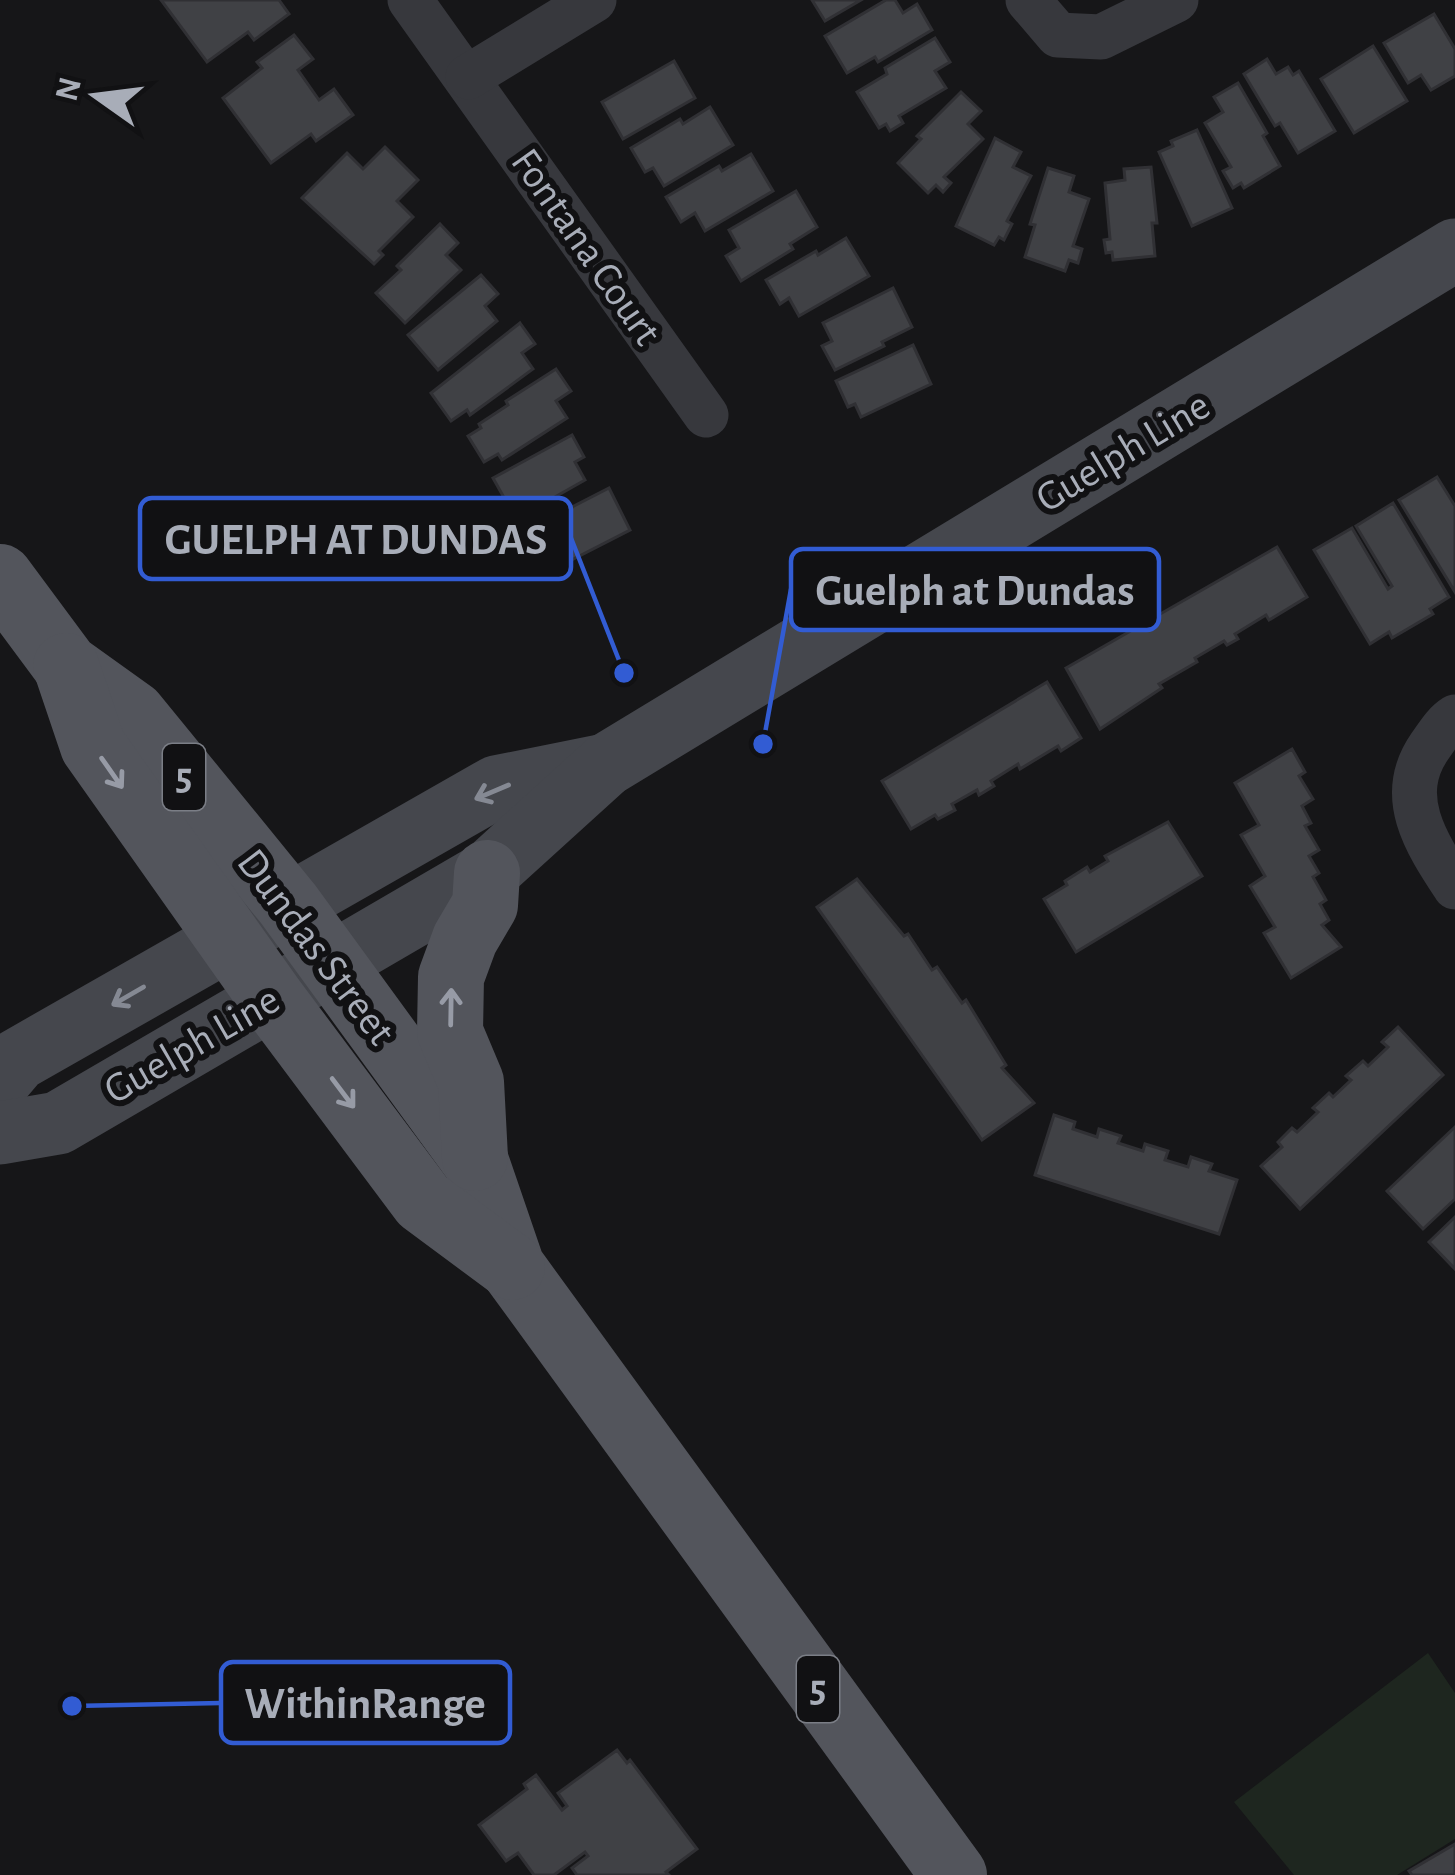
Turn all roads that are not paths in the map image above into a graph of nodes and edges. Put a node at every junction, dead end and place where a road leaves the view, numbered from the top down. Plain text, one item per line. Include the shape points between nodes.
1 (410, 0) edge
2 (594, 0) edge
3 (1028, 0) edge
4 (1176, 0) edge
5 (468, 77) junction
6 (1455, 250) edge
7 (706, 415) dead end
8 (0, 577) edge
9 (66, 666) junction
10 (1455, 717) edge
11 (606, 765) junction
12 (487, 873) junction
13 (1455, 887) edge
14 (288, 904) junction
15 (229, 937) junction
16 (332, 965) junction
17 (272, 999) junction
18 (0, 1080) edge
19 (0, 1132) edge
20 (476, 1162) junction
21 (512, 1267) junction
22 (954, 1875) edge

1 - 5 street, Fontana Court
2 - 5 street
3 - 4 street via 1058,35 1101,37
5 - 7 street, Fontana Court
6 - 11 main road, Guelph Line
8 - 9 main road, Dundas Street / 5
9 - 14 main road, Dundas Street / 5 via 133,715
9 -> 15 main road, Dundas Street / 5 via 93,746
10 - 13 street via 1417,765 1412,805
11 - 12 main road, Guelph Line
11 -> 14 main road, Guelph Line via 496,787
12 - 16 main road, Guelph Line
20 -> 12 main road via 472,1082 450,1032 452,977 485,904
14 - 15 main road, Guelph Line
14 - 16 main road, Dundas Street / 5
15 - 17 main road, Dundas Street / 5
15 -> 18 main road, Guelph Line via 17,1060
16 - 17 main road, Guelph Line
16 - 20 main road, Dundas Street / 5
17 - 19 main road, Guelph Line via 58,1123
17 -> 21 main road, Dundas Street / 5 via 423,1201
20 - 21 main road, Dundas Street / 5
21 - 22 main road, Dundas Street / 5

